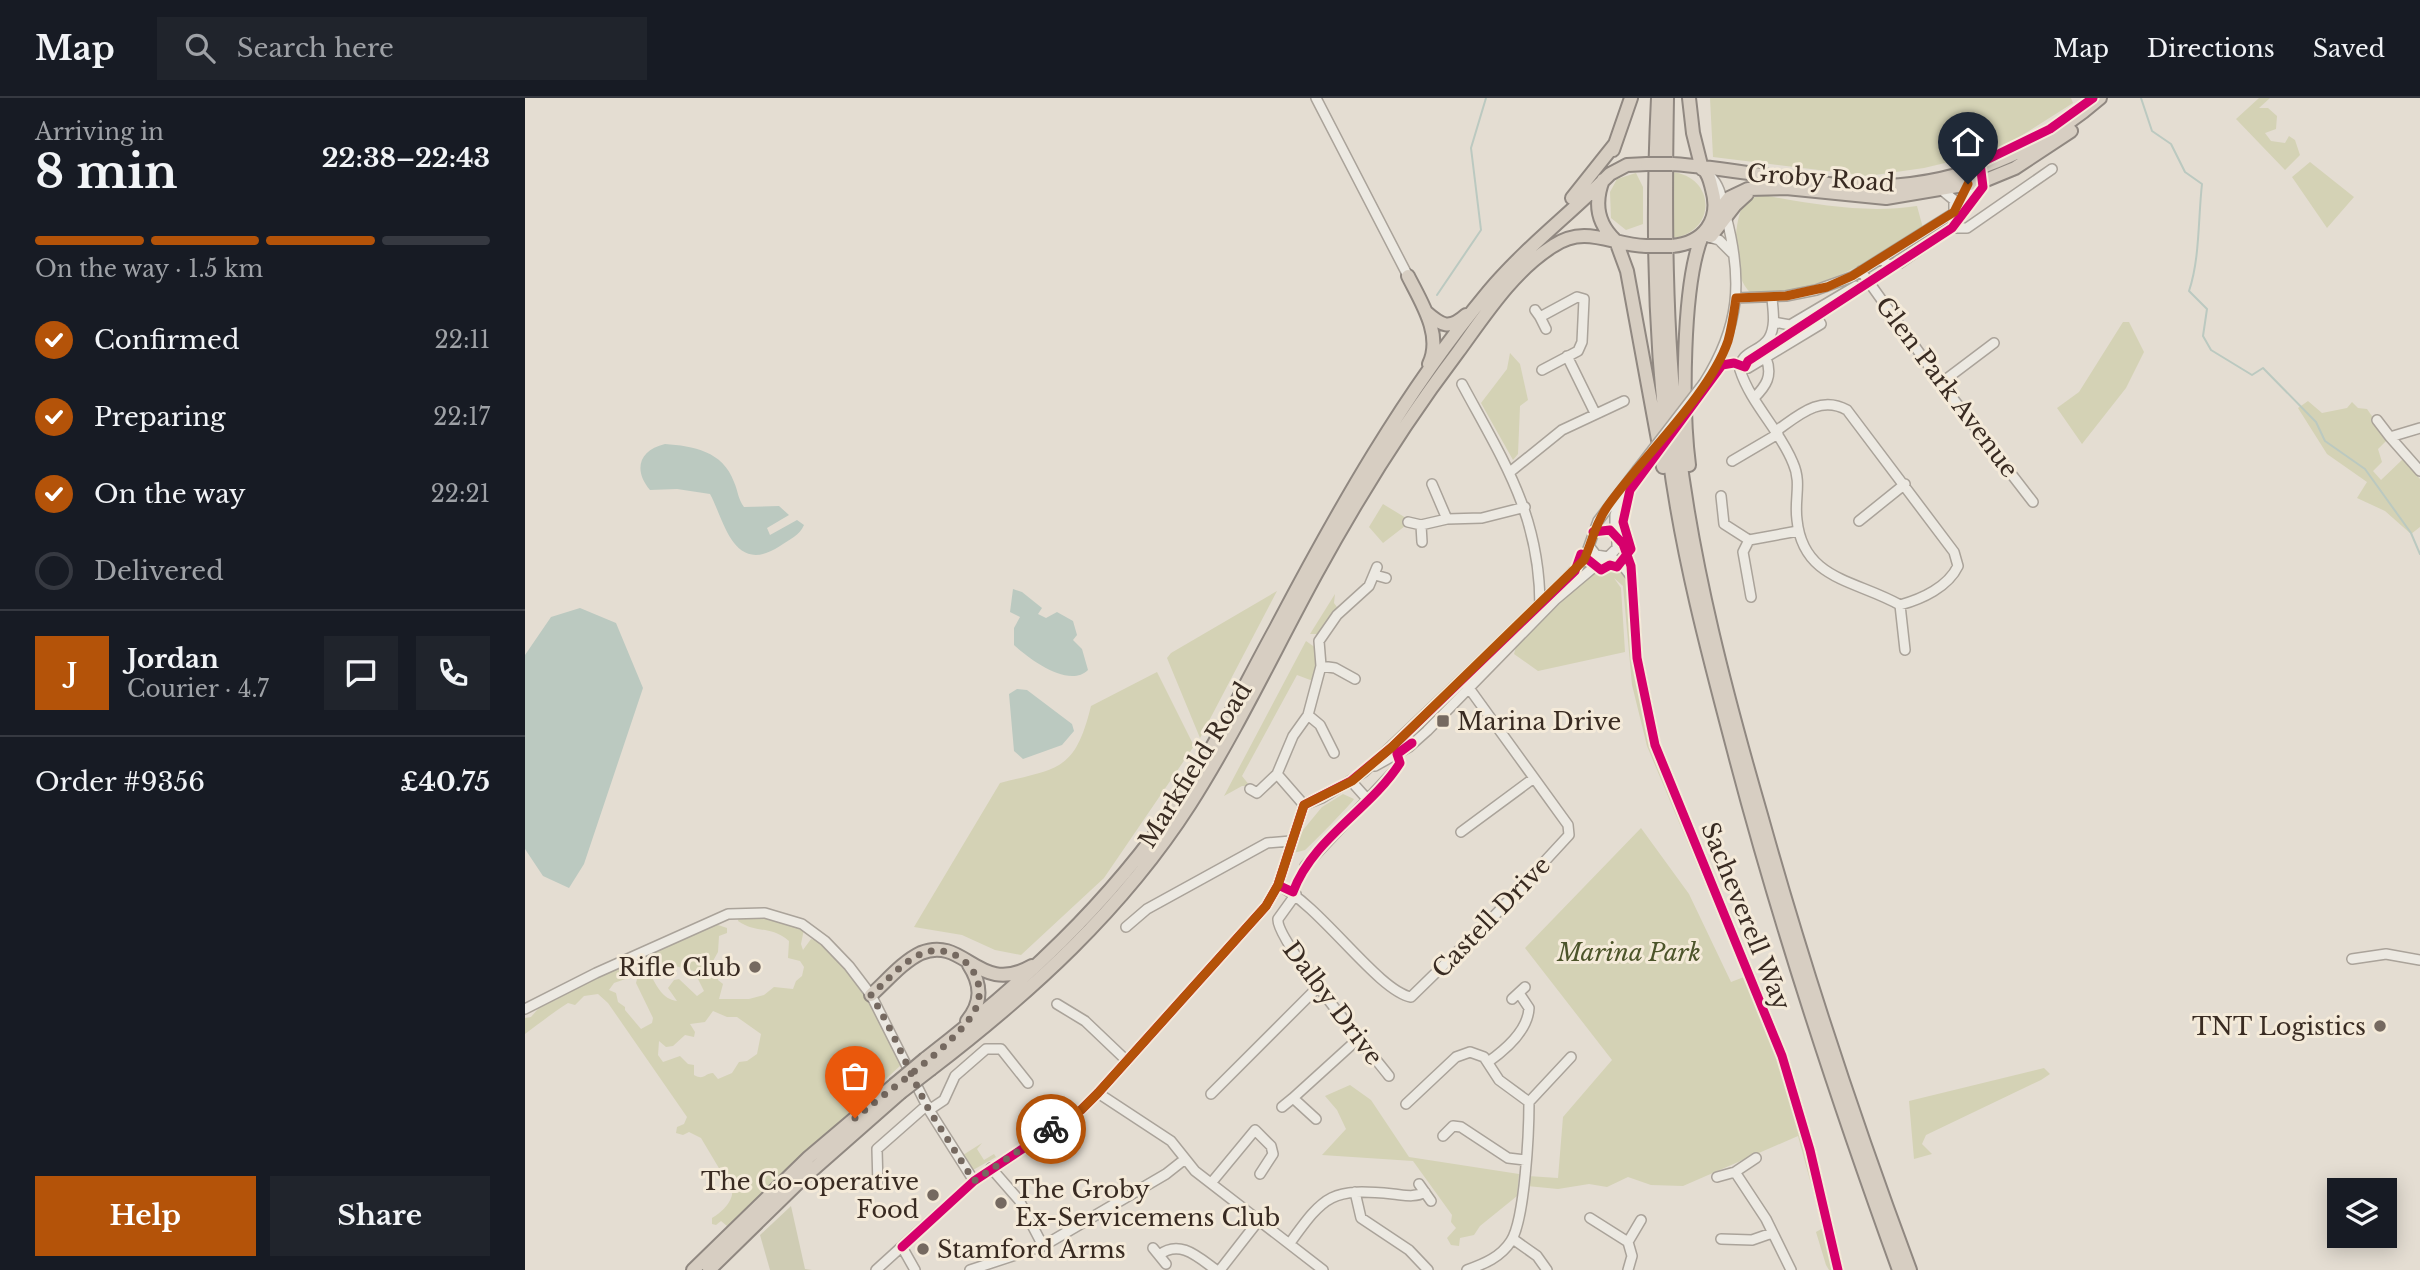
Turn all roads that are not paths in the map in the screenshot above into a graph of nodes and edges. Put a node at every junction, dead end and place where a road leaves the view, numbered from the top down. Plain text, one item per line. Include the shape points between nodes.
1 (1316, 98) edge
2 (1631, 98) edge
3 (1658, 98) edge
4 (1667, 98) edge
5 (1689, 98) edge
6 (2100, 98) edge
7 (2109, 98) edge
8 (1615, 144) junction
9 (2052, 169) dead end
10 (1704, 170) junction
11 (1981, 175) junction
12 (1603, 181) junction
13 (1968, 184) junction
14 (1943, 191) junction
15 (1955, 211) junction
16 (1721, 212) junction
17 (1952, 228) junction
18 (1705, 236) junction
19 (1616, 241) junction
20 (1732, 253) junction
21 (1882, 259) junction
22 (1861, 271) junction
23 (1408, 276) joint
24 (1856, 286) dead end
25 (1485, 296) junction
26 (1736, 298) junction
27 (1772, 298) junction
28 (1426, 312) junction
29 (1814, 313) junction
30 (1774, 322) junction
31 (1546, 329) dead end
32 (1994, 343) dead end
33 (1567, 356) junction
34 (1766, 358) junction
35 (1748, 368) dead end
36 (1542, 370) dead end
37 (1941, 383) junction
38 (1462, 384) dead end
39 (1413, 395) junction
40 (1754, 398) junction
41 (1624, 401) dead end
42 (1595, 413) junction
43 (2377, 420) dead end
44 (2420, 428) edge
45 (1777, 432) junction
46 (2390, 437) junction
47 (1733, 461) dead end
48 (2420, 471) edge
49 (1510, 472) junction
50 (1905, 484) junction
51 (1624, 488) junction
52 (1431, 490) dead end
53 (1721, 496) dead end
54 (2033, 502) dead end
55 (1525, 506) junction
56 (1447, 519) junction
57 (1859, 521) dead end
58 (1408, 522) dead end
59 (1421, 525) junction
60 (1798, 531) junction
61 (1593, 532) junction
62 (1616, 536) junction
63 (1749, 540) junction
64 (1422, 542) dead end
65 (1589, 547) junction
66 (1607, 557) junction
67 (1699, 560) junction
68 (1540, 573) junction
69 (1631, 576) junction
70 (1387, 578) dead end
71 (1560, 586) junction
72 (1751, 597) dead end
73 (1900, 605) junction
74 (1540, 607) junction
75 (1699, 617) junction
76 (1905, 650) dead end
77 (1321, 666) junction
78 (1462, 678) junction
79 (1355, 679) dead end
80 (1469, 687) junction
81 (1308, 715) junction
82 (1403, 737) junction
83 (1333, 747) dead end
84 (1409, 747) junction
85 (1395, 750) junction
86 (1395, 770) dead end
87 (1277, 774) junction
88 (1534, 778) junction
89 (1352, 781) junction
90 (1255, 794) dead end
91 (1368, 800) junction
92 (1304, 805) junction
93 (1461, 832) dead end
94 (1291, 841) junction
95 (1305, 866) dead end
96 (1278, 885) junction
97 (1296, 894) junction
98 (1126, 927) dead end
99 (1053, 952) junction
100 (2352, 959) dead end
101 (2420, 960) edge
102 (967, 962) junction
103 (1317, 989) junction
104 (1519, 993) dead end
105 (871, 995) junction
106 (1057, 1004) dead end
107 (1069, 1006) dead end
108 (525, 1009) edge
109 (956, 1035) junction
110 (1358, 1039) junction
111 (1571, 1057) dead end
112 (1128, 1059) junction
113 (1488, 1062) junction
114 (928, 1064) junction
115 (1020, 1073) junction
116 (1389, 1076) dead end
117 (1011, 1080) dead end
118 (1028, 1083) dead end
119 (897, 1089) junction
120 (1098, 1093) junction
121 (1211, 1094) dead end
122 (1293, 1098) junction
123 (1529, 1102) junction
124 (1406, 1104) dead end
125 (928, 1107) junction
126 (1282, 1107) dead end
127 (1316, 1119) dead end
128 (1443, 1136) dead end
129 (1185, 1158) junction
130 (1756, 1158) dead end
131 (1525, 1160) junction
132 (992, 1168) junction
133 (1735, 1172) junction
134 (1260, 1174) dead end
135 (1717, 1177) dead end
136 (876, 1181) dead end
137 (974, 1181) junction
138 (1212, 1182) junction
139 (1355, 1192) junction
140 (1425, 1192) dead end
141 (1590, 1218) dead end
142 (1259, 1220) junction
143 (1642, 1226) dead end
144 (1772, 1233) junction
145 (1513, 1239) junction
146 (1727, 1241) dead end
147 (1628, 1242) junction
148 (1290, 1243) junction
149 (1043, 1246) junction
150 (902, 1247) junction
151 (1166, 1265) dead end
152 (1471, 1269) edge
153 (694, 1270) edge
154 (709, 1270) edge
155 (876, 1270) edge
156 (915, 1270) edge
157 (970, 1270) edge
158 (1218, 1270) edge
159 (1324, 1270) edge
160 (1427, 1270) edge
161 (1547, 1270) edge
162 (1628, 1270) edge
163 (1791, 1270) edge
164 (1838, 1270) edge
165 (1899, 1270) edge
166 (1910, 1270) edge

1 - 23 street
2 - 8 highway
3 - 75 highway via 1653,191 1656,312 1669,457
4 - 67 highway via 1667,325 1679,446
5 - 10 highway
6 - 11 highway, Groby Road via 2059,130
7 - 11 highway, Groby Road via 2047,149 2015,168
8 - 12 highway
8 - 25 highway via 1591,178 1515,254
9 - 17 street, Groby Road via 1966,228
10 - 11 highway, Groby Road via 1875,186
10 - 12 highway, bridge via 1647,164 1619,168
10 - 16 highway
11 - 13 highway, Groby Road
11 - 15 street, Groby Road
12 - 19 highway via 1598,211
12 - 25 highway, Markfield Road via 1531,246
13 - 14 highway, Groby Road
13 - 15 street
14 - 15 street via 1954,201
14 - 16 highway, Groby Road via 1887,198 1756,188 1741,191
15 - 17 street via 1959,220
15 - 21 street, Groby Road
16 - 18 highway
16 - 20 street
17 - 21 street, Groby Road via 1900,263 1888,265
18 - 19 highway, bridge via 1672,246
18 - 20 street
18 - 67 highway via 1695,251 1686,403
19 - 75 highway via 1627,271 1684,572
19 - 114 highway, Markfield Road via 1590,234 1569,237 1538,257 1501,295 1425,396 1367,486 1227,743 1163,844 1066,956 1012,1005
20 - 26 street
21 - 22 street, Groby Road
22 - 27 street, Groby Road via 1827,287
22 - 37 street, Glen Park Avenue
23 - 28 highway
24 - 29 street
25 - 28 highway via 1450,326 1441,325
25 - 39 highway, Markfield Road
26 - 27 street, Groby Road
26 - 51 street, bridge via 1728,340 1704,383
27 - 30 street
28 - 39 highway via 1436,346
29 - 30 street via 1790,325
29 - 34 street via 1821,324
30 - 40 street via 1770,337 1744,356 1740,365
31 - 33 street via 1537,314 1577,297 1584,299 1582,342 1578,351
32 - 37 street
33 - 36 street
33 - 42 street
34 - 35 street
34 - 40 street via 1768,381
37 - 54 street, Glen Park Avenue
38 - 49 street
39 - 99 highway, Markfield Road via 1332,525 1179,801 1111,890
40 - 45 street
41 - 42 street
42 - 49 street via 1562,430
43 - 46 street
44 - 46 street
45 - 47 street
45 - 50 street via 1795,417 1833,402 1847,410
45 - 60 street via 1800,486
46 - 48 street
49 - 55 street
50 - 57 street
50 - 73 street via 1954,552 1958,566 1953,577 1918,600
51 - 61 street
51 - 62 street via 1615,515
52 - 56 street
53 - 63 street via 1724,524
55 - 56 street via 1482,518
55 - 68 street
56 - 59 street
58 - 59 street
59 - 64 street
60 - 63 street
60 - 73 street via 1812,561 1829,575
61 - 62 street via 1605,528
61 - 65 street
62 - 66 street via 1617,548
62 - 69 street, Sacheverell Way via 1628,554
63 - 72 street via 1743,552
65 - 66 street via 1596,555
65 - 71 street via 1584,560
66 - 69 street via 1620,562
66 - 80 street via 1555,600
67 - 166 highway via 1737,732 1802,957 1839,1077
68 - 71 street via 1544,581
68 - 74 street
69 - 164 street, Sacheverell Way via 1636,658 1655,745 1782,1056
70 - 77 street via 1376,571 1351,605 1328,624 1319,641
71 - 74 street
73 - 76 street
74 - 78 street
75 - 165 highway via 1767,876 1836,1097
77 - 79 street
77 - 81 street
78 - 80 street
78 - 82 street
80 - 84 street
80 - 88 street
81 - 83 street
81 - 87 street via 1293,736
82 - 84 street
82 - 85 street
84 - 85 street
85 - 89 street
86 - 91 street
87 - 90 street
87 - 92 street
88 - 93 street
88 - 97 street, Castell Drive via 1573,837 1411,997 1372,969
89 - 91 street
89 - 92 street
91 - 95 street
92 - 94 street
94 - 96 street
94 - 98 street via 1267,843 1147,909
96 - 97 street
96 - 112 street via 1266,906
97 - 103 street, Dalby Drive via 1274,925
99 - 102 highway via 1008,975 990,974
99 - 109 highway, Markfield Road
100 - 101 street via 2386,954
102 - 105 highway via 946,950 922,953
102 - 109 highway via 978,983 979,1001
103 - 110 street, Dalby Drive
103 - 121 street
104 - 113 street via 1529,1008 1527,1021
105 - 108 street via 816,933 783,917 746,911 728,914
105 - 125 street
106 - 112 street via 1085,1021
107 - 112 street
109 - 114 highway, Markfield Road
110 - 116 street, Dalby Drive
110 - 122 street
111 - 123 street
112 - 120 street
113 - 123 street via 1499,1080
113 - 124 street via 1470,1052 1456,1057
114 - 119 highway, Markfield Road, bridge
115 - 117 street
115 - 118 street
115 - 125 street via 1001,1049 986,1049 954,1076 944,1100
119 - 153 highway, Markfield Road via 809,1157
119 - 154 highway, Markfield Road
120 - 129 street via 1171,1141
120 - 132 street via 1081,1110
122 - 126 street
122 - 127 street
123 - 131 street
125 - 136 street via 877,1149
125 - 137 street
128 - 131 street via 1453,1122 1509,1158
129 - 138 street
129 - 149 street via 1166,1174
130 - 133 street
131 - 145 street
132 - 137 street
132 - 149 street via 1019,1200
133 - 135 street
133 - 144 street
134 - 138 street via 1273,1154 1255,1130
137 - 150 street
138 - 142 street
139 - 140 street via 1414,1196
139 - 148 street via 1338,1194 1319,1205
139 - 160 street via 1361,1219 1409,1250
141 - 147 street
142 - 148 street
142 - 158 street
143 - 147 street
144 - 146 street
144 - 163 street
145 - 152 street via 1497,1256
145 - 161 street via 1537,1256
147 - 162 street via 1632,1256
148 - 159 street
149 - 157 street
150 - 155 street
150 - 156 street
151 - 158 street via 1156,1252 1181,1248

